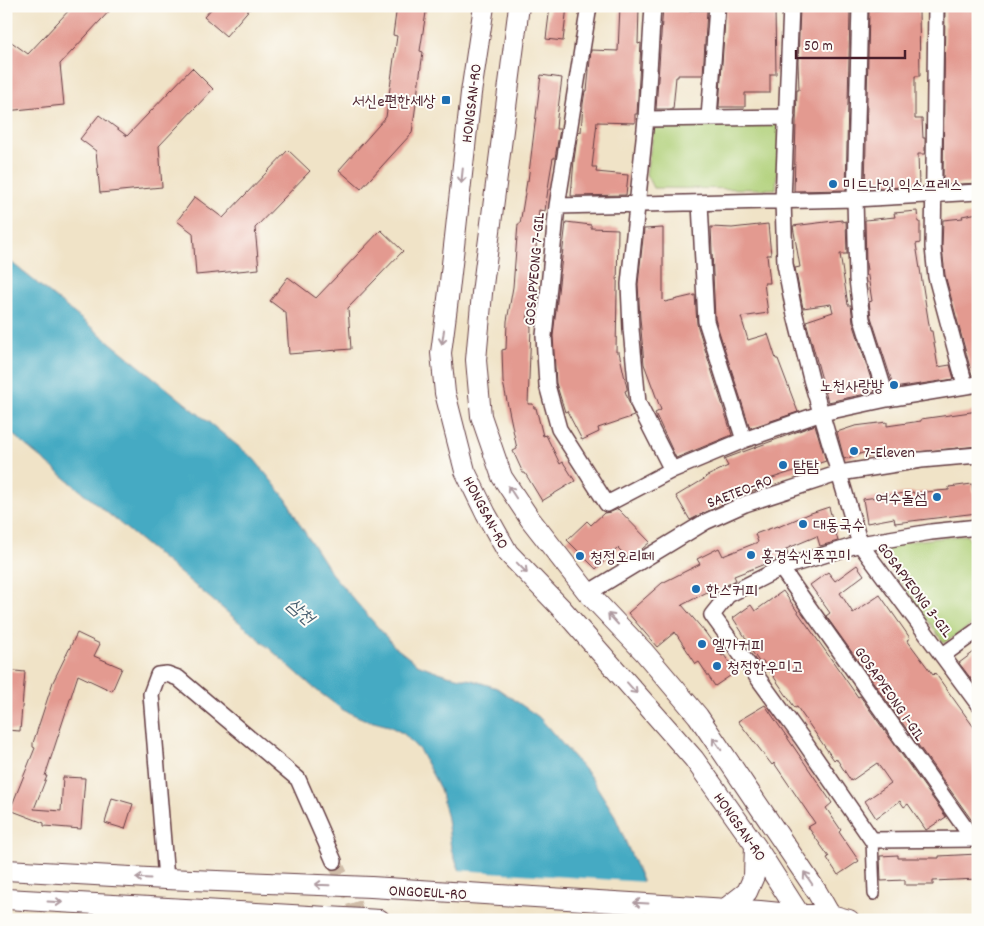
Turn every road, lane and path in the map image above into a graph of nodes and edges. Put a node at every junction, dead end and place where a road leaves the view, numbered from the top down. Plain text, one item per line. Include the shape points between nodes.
1 (484, 6) edge
2 (519, 6) edge
3 (588, 6) edge
4 (652, 6) edge
5 (717, 6) edge
6 (792, 6) edge
7 (860, 6) edge
8 (936, 6) edge
9 (787, 117) junction
10 (709, 118) junction
11 (646, 119) junction
12 (978, 192) edge
13 (934, 194) junction
14 (855, 199) junction
15 (783, 200) junction
16 (700, 203) junction
17 (637, 205) junction
18 (557, 206) junction
19 (971, 384) edge
20 (887, 399) junction
21 (822, 413) junction
22 (744, 440) junction
23 (978, 455) edge
24 (672, 470) junction
25 (840, 473) junction
26 (978, 527) edge
27 (860, 544) junction
28 (781, 568) junction
29 (588, 593) junction
30 (978, 630) edge
31 (943, 655) junction
32 (978, 704) edge
33 (976, 839) edge
34 (872, 840) junction
35 (755, 845) junction
36 (334, 861) tunnel mouth
37 (6, 870) edge
38 (166, 879) junction
39 (256, 883) junction
40 (874, 894) dead end
41 (6, 899) edge
42 (725, 908) junction
43 (256, 913) junction
44 (802, 917) edge
45 (838, 918) edge
46 (380, 920) edge

1 -> 35 street, HONGSAN-RO via 470,93 440,353 445,393 465,471 508,553 694,759
29 -> 2 street, HONGSAN-RO via 530,520 502,477 481,416 476,360 482,293
3 - 18 street, GOSAPYEONG 7-GIL
4 - 11 street
5 - 10 street
6 - 9 street
7 - 14 street
8 - 13 street
9 - 10 street
9 - 15 street
10 - 11 street
11 - 17 street
12 - 13 street, GOSAPYEONG 7-GIL
13 - 14 street, GOSAPYEONG 7-GIL
13 - 19 street via 936,277
14 - 15 street, GOSAPYEONG 7-GIL
14 - 20 street via 862,319
15 - 16 street, GOSAPYEONG 7-GIL
15 - 21 street via 785,264 794,311
16 - 17 street, GOSAPYEONG 7-GIL
16 - 22 street via 706,321
17 - 18 street, GOSAPYEONG 7-GIL
17 - 24 street via 629,284 638,403
18 - 24 street, GOSAPYEONG 7-GIL via 544,336 547,385 559,428 607,504
19 - 20 street
20 - 21 street
21 - 22 street
21 - 25 street
22 - 24 street
23 - 25 street, SAETEO-RO
25 - 27 street
25 - 29 street, SAETEO-RO via 745,504 704,522
26 - 27 street, GOSAPYEONG 3-GIL
27 - 28 street, GOSAPYEONG 3-GIL
27 - 31 street, GOSAPYEONG 3-GIL
28 - 33 street, GOSAPYEONG 1-GIL
28 - 34 street, GOSAPYEONG 3-GIL via 728,595 712,615 802,737
45 -> 29 street, HONGSAN-RO via 698,716
30 - 31 street
31 - 32 street
33 - 34 street, GOSAPYEONG 1-GIL
34 - 40 street
35 - 42 street via 754,876 747,892
35 - 44 street, HONGSAN-RO
36 - 38 street via 298,779 178,678 167,674 158,675 152,694
38 -> 37 street, ONGOEUL-RO
38 - 39 street, ONGOEUL-RO
42 -> 39 street, ONGOEUL-RO
39 - 43 street
41 -> 43 street, ONGOEUL-RO
42 - 44 street, ONGOEUL-RO
43 - 46 street, ONGOEUL-RO
44 - 45 street, ONGOEUL-RO

